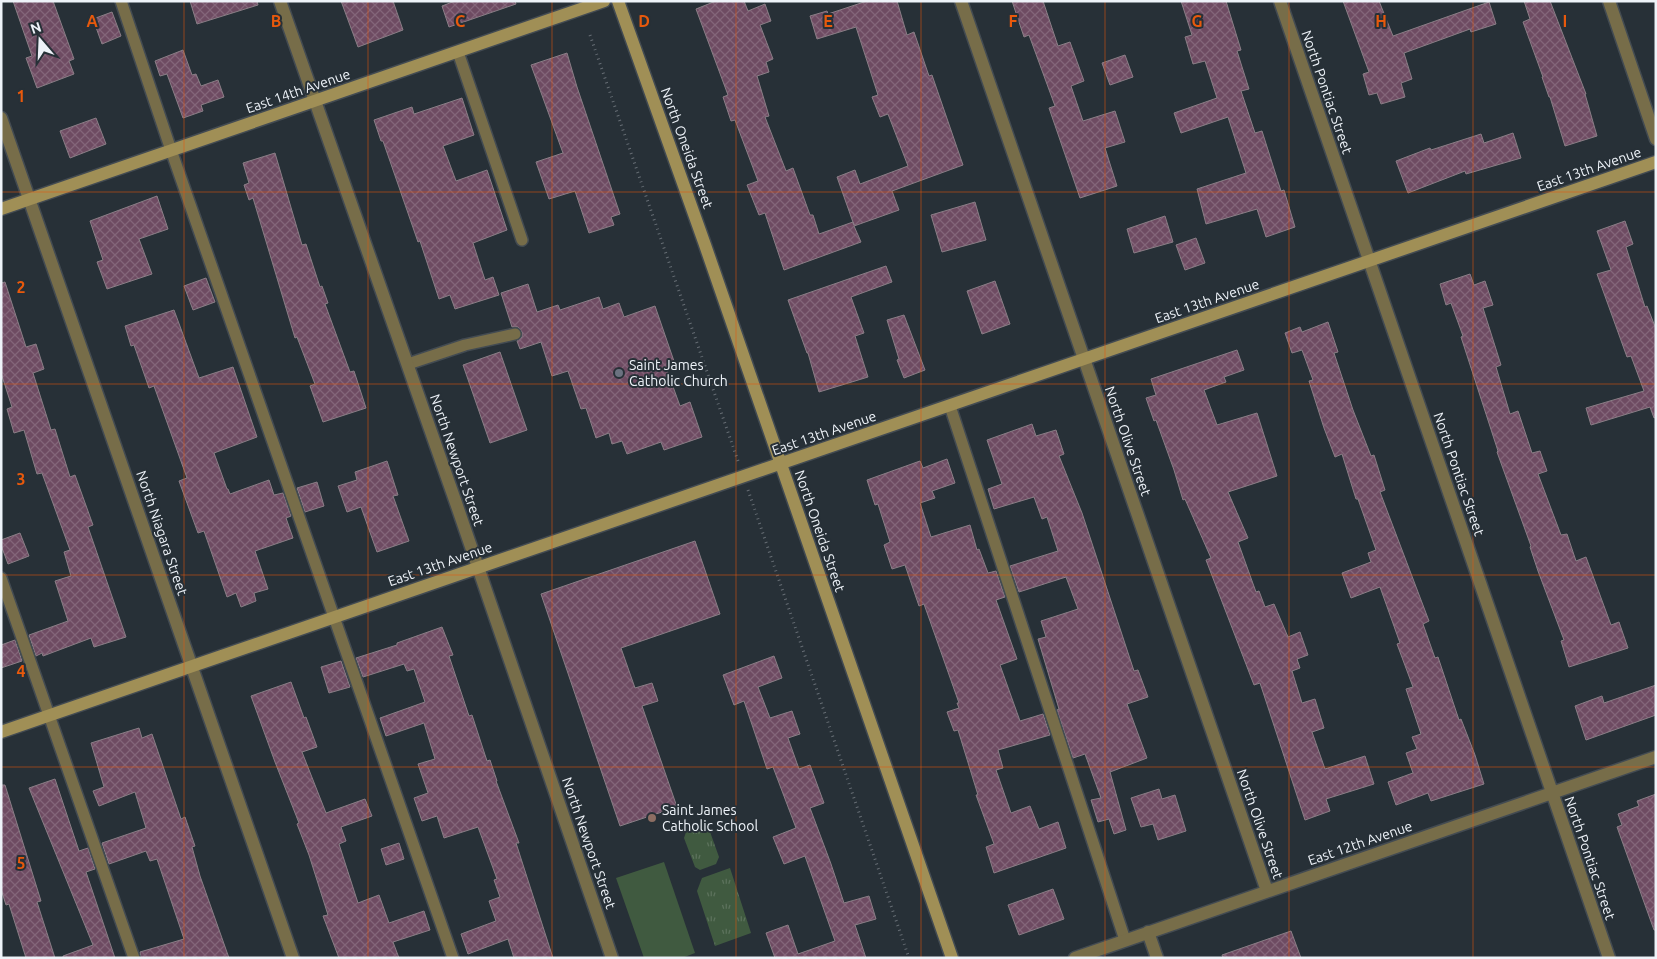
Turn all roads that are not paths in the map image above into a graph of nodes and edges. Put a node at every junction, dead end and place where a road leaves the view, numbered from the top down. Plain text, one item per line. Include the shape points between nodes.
1 (121, 1) edge
2 (280, 1) edge
3 (604, 1) edge
4 (618, 1) edge
5 (960, 1) edge
6 (1280, 1) edge
7 (1609, 1) edge
8 (458, 52) junction
9 (315, 101) junction
10 (1, 118) edge
11 (1656, 139) edge
12 (171, 150) junction
13 (1656, 162) edge
14 (30, 200) junction
15 (1, 209) edge
16 (522, 240) dead end
17 (1369, 261) junction
18 (515, 334) dead end
19 (1084, 359) junction
20 (408, 364) junction
21 (950, 406) junction
22 (781, 464) junction
23 (478, 567) junction
24 (1, 578) edge
25 (334, 617) junction
26 (192, 667) junction
27 (50, 716) junction
28 (1, 732) edge
29 (1656, 757) edge
30 (1552, 792) junction
31 (1267, 891) junction
32 (1148, 932) junction
33 (1125, 940) junction
34 (134, 958) edge
35 (293, 958) edge
36 (453, 958) edge
37 (612, 958) edge
38 (952, 958) edge
39 (1074, 958) edge
40 (1157, 958) edge
41 (1609, 958) edge

1 - 12 lane
2 - 9 street, North Newport Street
3 - 8 main road, East 14th Avenue
4 - 22 main road, North Oneida Street
5 - 19 street, North Olive Street
6 - 17 street, North Pontiac Street
7 - 11 street
8 - 9 main road, East 14th Avenue
8 - 16 lane
9 - 12 main road, East 14th Avenue
9 - 20 street, North Newport Street
10 - 14 street, North Niagara Street
12 - 14 main road, East 14th Avenue
12 - 25 lane
13 - 17 main road, East 13th Avenue
14 - 15 main road, East 14th Avenue
14 - 26 street, North Niagara Street
17 - 19 main road, East 13th Avenue
17 - 30 street, North Pontiac Street
18 - 20 lane via 465,345
19 - 21 main road, East 13th Avenue
19 - 31 street, North Olive Street
20 - 23 street, North Newport Street
21 - 22 main road, East 13th Avenue
21 - 33 lane
22 - 23 main road, East 13th Avenue
22 - 38 main road, North Oneida Street
23 - 25 main road, East 13th Avenue
23 - 37 street, North Newport Street
24 - 27 lane
25 - 26 main road, East 13th Avenue
25 - 36 lane
26 - 27 main road, East 13th Avenue
26 - 35 street, North Niagara Street
27 - 28 main road, East 13th Avenue
27 - 34 lane
29 - 30 street, East 12th Avenue
30 - 31 street, East 12th Avenue
30 - 41 street, North Pontiac Street
31 - 32 street, East 12th Avenue
32 - 33 street, East 12th Avenue
32 - 40 street
33 - 39 street, East 12th Avenue

